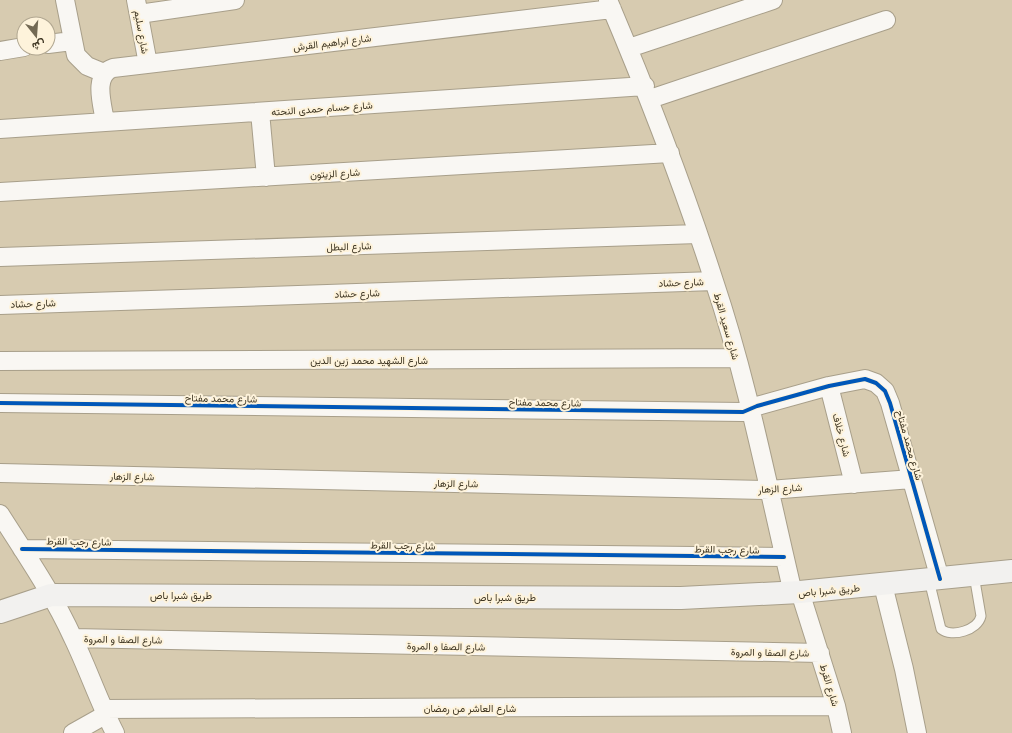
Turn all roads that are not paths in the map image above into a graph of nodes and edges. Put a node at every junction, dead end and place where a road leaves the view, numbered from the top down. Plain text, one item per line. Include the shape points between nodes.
1 (66, 0) edge
2 (235, 0) edge
3 (773, 0) edge
4 (610, 5) edge
5 (138, 7) edge
6 (886, 20) dead end
7 (72, 40) junction
8 (56, 43) edge
9 (16, 48) edge
10 (629, 48) junction
11 (0, 51) edge
12 (148, 64) junction
13 (104, 73) junction
14 (647, 92) junction
15 (260, 112) junction
16 (105, 122) junction
17 (0, 129) edge
18 (670, 152) junction
19 (266, 177) junction
20 (0, 192) edge
21 (698, 234) junction
22 (0, 257) edge
23 (714, 281) junction
24 (0, 305) edge
25 (737, 358) junction
26 (0, 361) edge
27 (829, 386) junction
28 (0, 403) edge
29 (750, 410) junction
30 (0, 473) edge
31 (912, 480) junction
32 (854, 484) junction
33 (769, 490) junction
34 (0, 514) edge
35 (22, 549) junction
36 (784, 557) junction
37 (1012, 571) edge
38 (974, 575) junction
39 (934, 579) junction
40 (883, 585) junction
41 (796, 592) junction
42 (51, 594) junction
43 (0, 612) edge
44 (73, 638) junction
45 (820, 653) junction
46 (836, 706) junction
47 (104, 712) junction
48 (73, 733) edge
49 (115, 733) edge
50 (842, 733) edge
51 (917, 733) edge

1 - 7 street
2 - 5 street
3 - 10 street
4 - 10 street, شارع سعيد القرط
4 - 12 street, شارع ابراهيم القرش
5 - 12 street, شارع سليم
6 - 14 street, شارع حسام حمدى النحته
7 - 8 street
7 - 13 street via 76,56 81,62
9 - 11 street
10 - 14 street, شارع سعيد القرط
12 - 13 street, شارع ابراهيم القرش via 113,68
13 - 16 street via 101,82
14 - 15 street, شارع حسام حمدى النحته
14 - 18 street, شارع سعيد القرط
15 - 16 street, شارع حسام حمدى النحته
15 - 19 street
16 - 17 street, شارع حسام حمدى النحته
18 - 19 street, شارع الزيتون
18 - 21 street, شارع سعيد القرط
19 - 20 street, شارع الزيتون
21 - 22 street, شارع البطل
21 - 23 street, شارع سعيد القرط
23 - 24 street, شارع حشاد
23 - 25 street, شارع سعيد القرط
25 - 26 street, شارع الشهيد محمد زين الدين
25 - 29 street, شارع سعيد القرط
27 - 29 street, شارع محمد مفتاح
27 - 31 street, شارع محمد مفتاح via 865,378 876,383 885,392
27 - 32 street, شارع خلاف
28 - 29 street, شارع محمد مفتاح via 743,412
29 - 33 street, شارع سعيد القرط
30 - 33 street, شارع الزهار
31 - 32 street, شارع الزهار
31 - 39 street, شارع محمد مفتاح
32 - 33 street, شارع الزهار
33 - 36 street, شارع سعيد القرط
34 - 35 street
35 - 36 street, شارع رجب القرط
35 - 42 street
36 - 41 street, شارع سعيد القرط
37 - 38 main road, طريق شبرا باص
38 - 39 main road, طريق شبرا باص
38 - 39 lane via 980,621 973,628 950,633 941,629
39 - 40 main road, طريق شبرا باص
40 - 41 main road, طريق شبرا باص
40 - 51 street
41 - 42 main road, طريق شبرا باص via 681,598
41 - 45 street, شارع القرط
42 - 43 main road, طريق شبرا باص
42 - 44 street
44 - 45 street, شارع الصفا و المروة
44 - 47 street
45 - 46 street, شارع القرط
46 - 47 street, شارع العاشر من رمضان
46 - 50 street, شارع القرط
47 - 48 street
47 - 49 street

